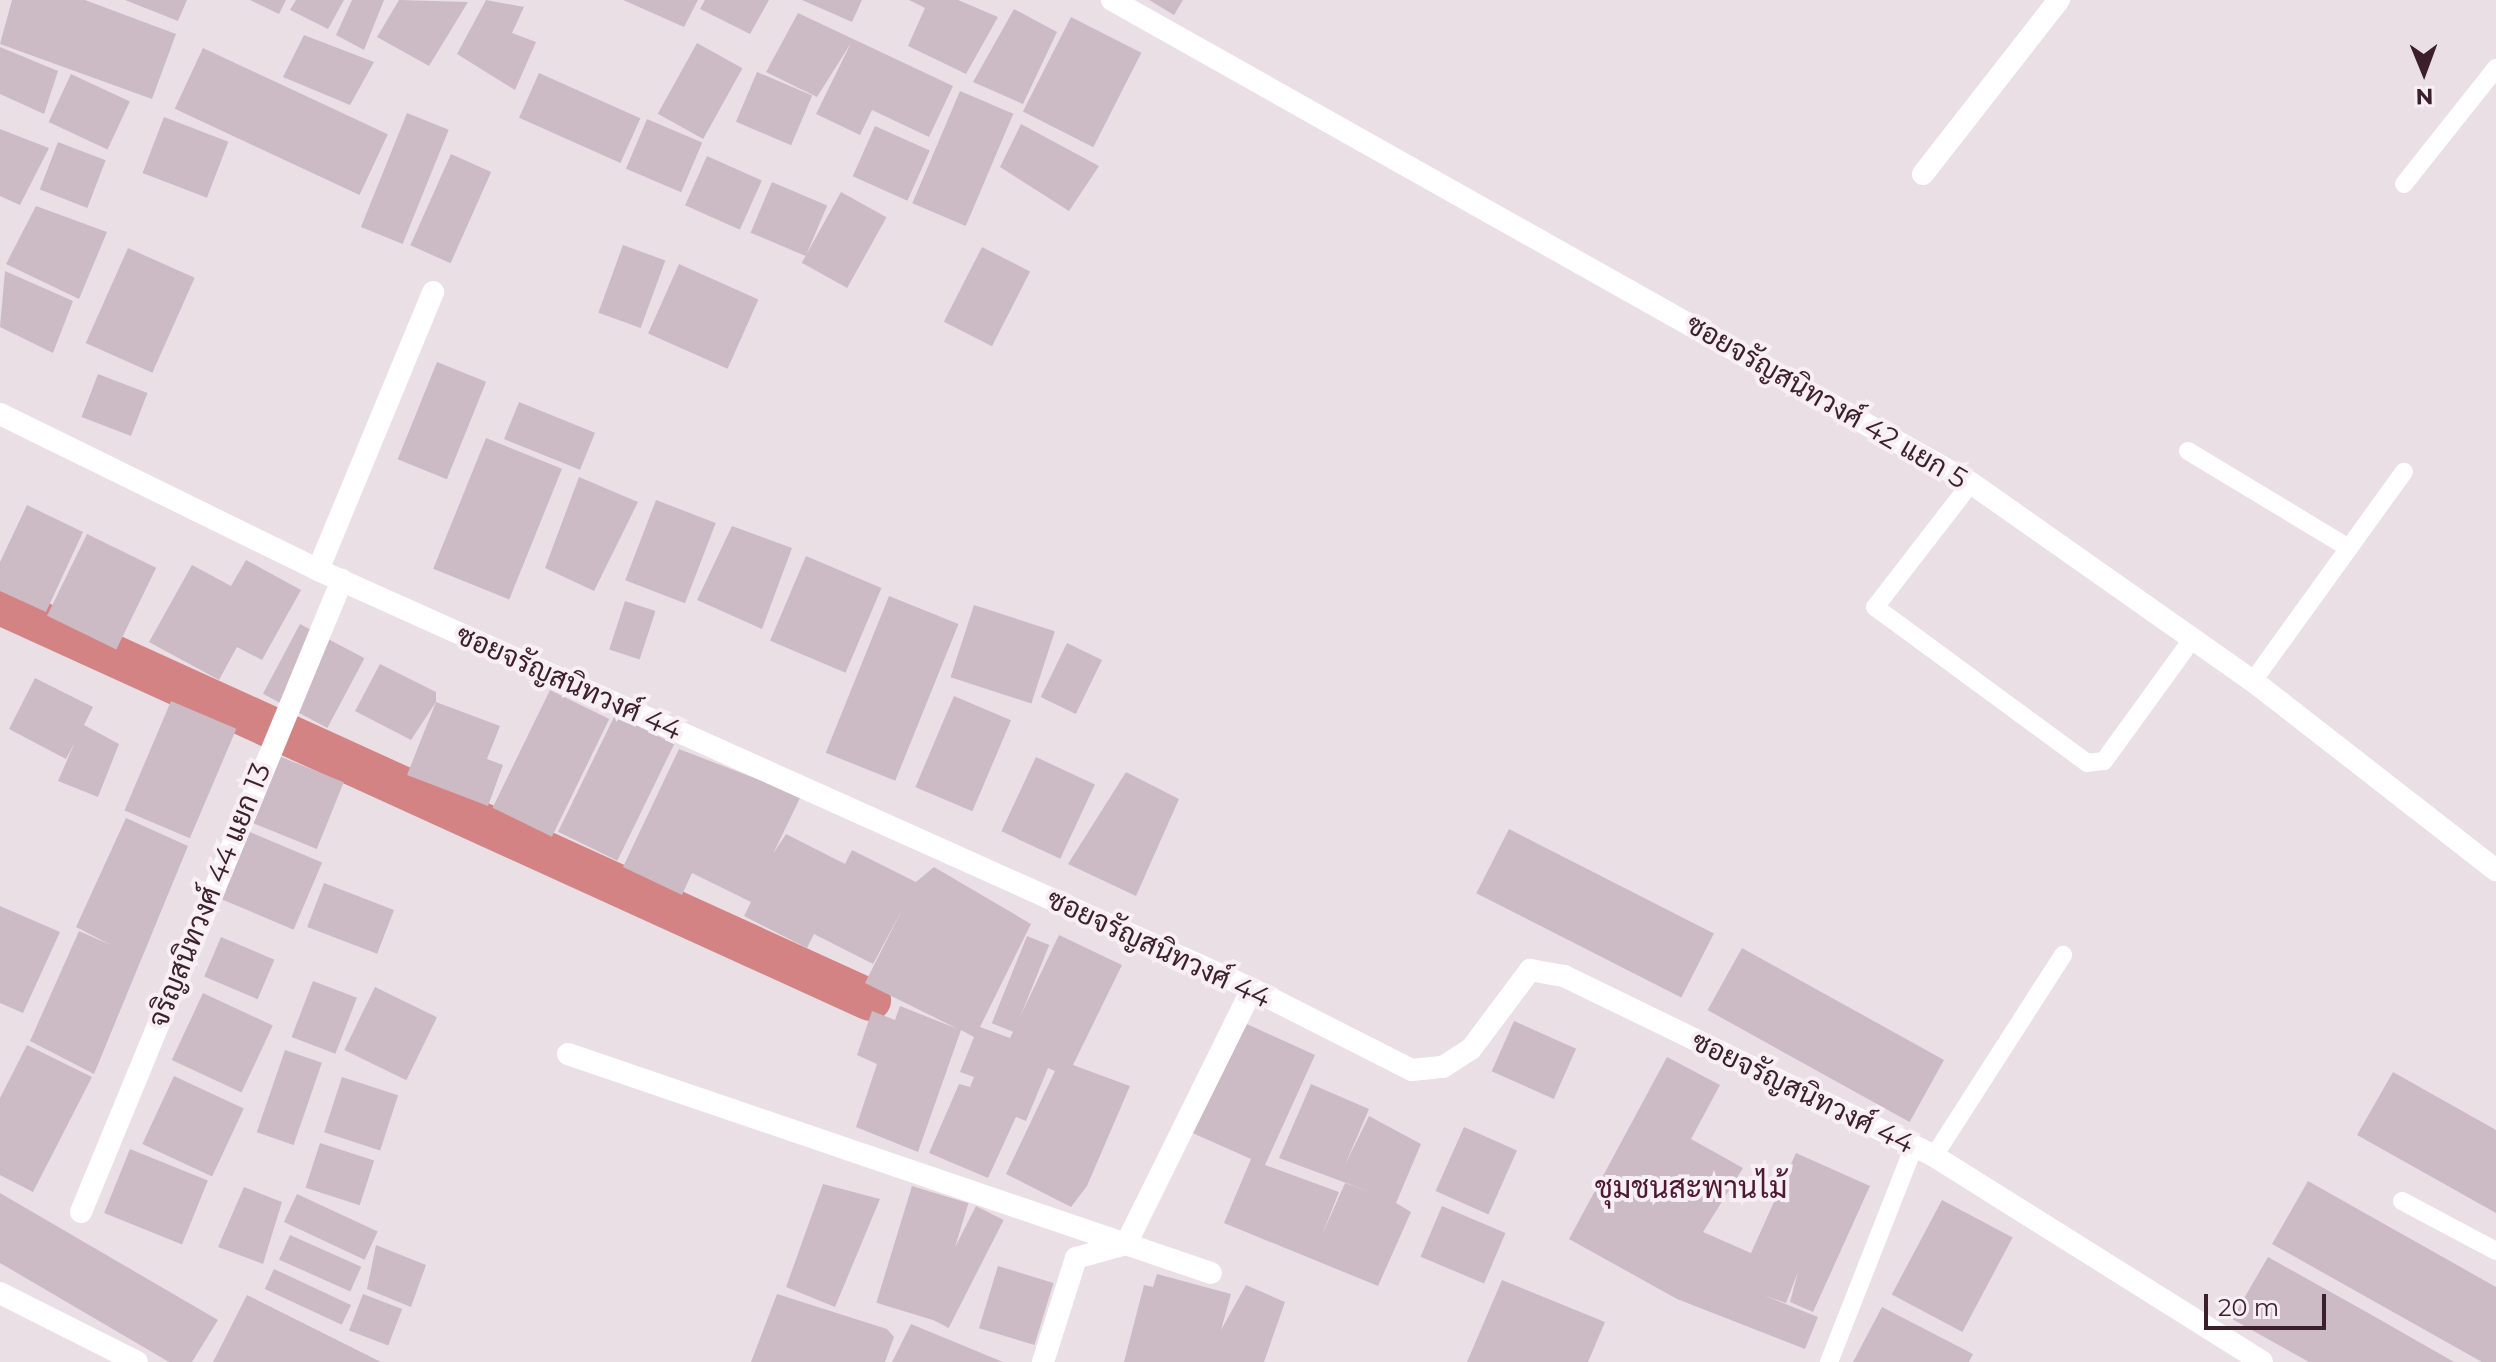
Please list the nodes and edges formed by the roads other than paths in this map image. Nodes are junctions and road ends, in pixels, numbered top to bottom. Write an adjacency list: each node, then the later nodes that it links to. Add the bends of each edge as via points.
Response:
1 (1112, 0): 10 (street, ซอยจรัญสนิทวงศ์ 42 แยก 5)
2 (2059, 0): 4 (street)
3 (2496, 68): 5 (lane)
4 (1923, 174)
5 (2404, 184)
6 (433, 292): 12 (street)
7 (0, 414): 12 (street, ซอยจรัญสนิทวงศ์ 44)
8 (2188, 451): 11 (lane)
9 (2404, 472): 11 (lane)
10 (1971, 483): 14 (street, ซอยจรัญสนิทวงศ์ 42 แยก 5); 14 (lane, via 1875,607 2087,763 2104,761)
11 (2349, 548): 15 (lane)
12 (318, 570): 13 (street, ซอยจรัญสนิทวงศ์ 44)
13 (342, 580): 18 (street, ซอยจรัญสนิทวงศ์ 44); 23 (street, จริญสนิทวงศ์ 44 แยก 13, via 284,709)
14 (2193, 638): 15 (street, ซอยจรัญสนิทวงศ์ 42 แยก 5)
15 (2253, 681): 16 (street, ซอยจรัญสนิทวงศ์ 42 แยก 5)
16 (2496, 870)
17 (2063, 955): 21 (lane)
18 (1252, 989): 20 (street, ซอยจรัญสนิทวงศ์ 44, via 1412,1070 1443,1067 1471,1049 1530,970 1564,976); 24 (street)
19 (568, 1054): 24 (street)
20 (1914, 1146): 21 (street, ซอยจรัญสนิทวงศ์ 44); 30 (lane)
21 (1934, 1156): 31 (street, ซอยจรัญสนิทวงศ์ 44)
22 (2402, 1201): 25 (lane)
23 (81, 1212)
24 (1126, 1244): 26 (street); 29 (street, via 1076,1258)
25 (2496, 1251)
26 (1211, 1273)
27 (0, 1293): 28 (street)
28 (137, 1362)
29 (1043, 1362)
30 (1829, 1362)
31 (2262, 1362)

